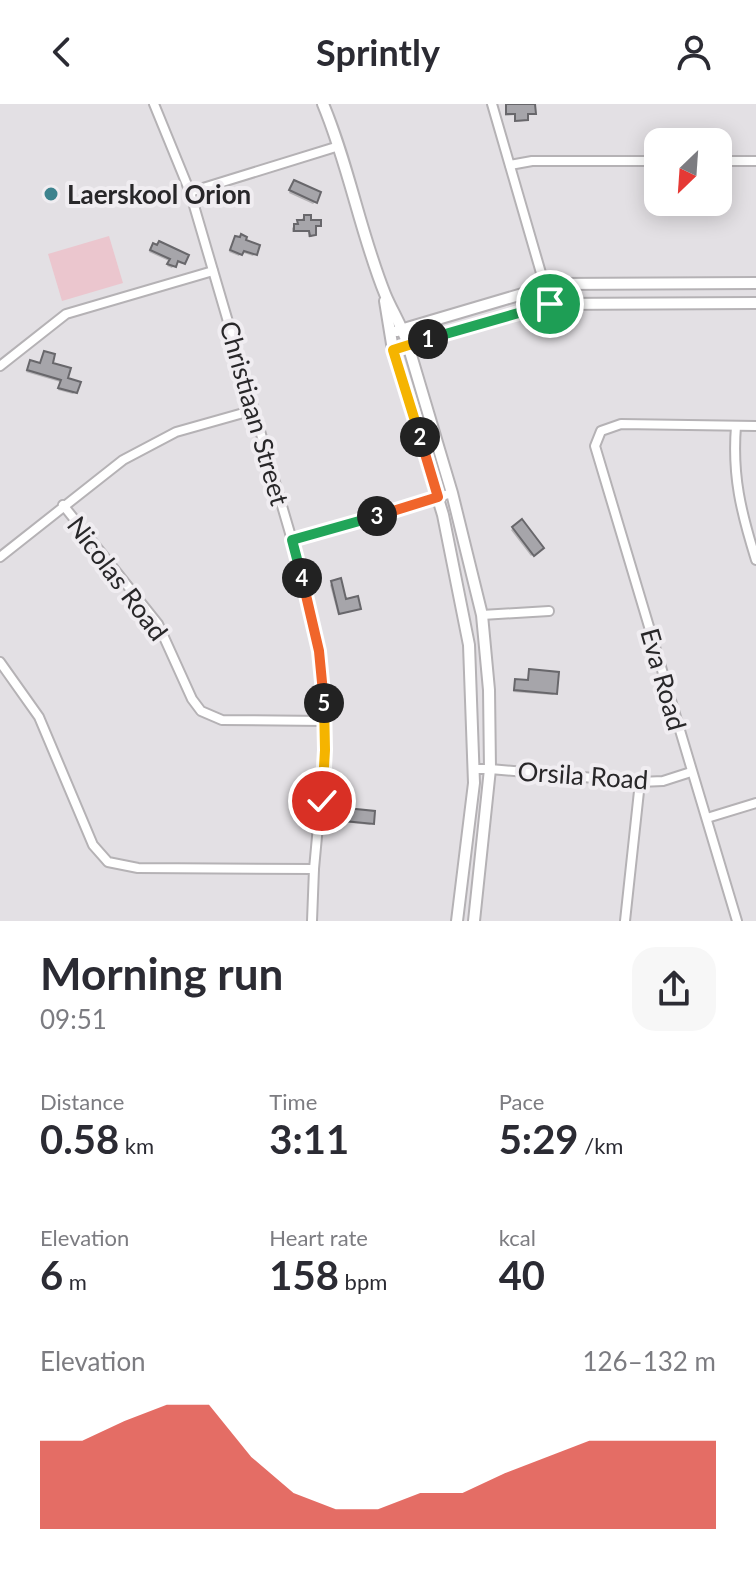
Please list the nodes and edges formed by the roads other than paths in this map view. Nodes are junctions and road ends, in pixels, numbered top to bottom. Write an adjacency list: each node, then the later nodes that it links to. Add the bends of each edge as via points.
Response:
1 (154, 104): 9 (street, Christiaan Street)
2 (323, 104): 4 (street)
3 (492, 104): 8 (street)
4 (339, 146): 9 (street); 13 (street)
5 (644, 161): 8 (street)
6 (732, 161): 7 (street)
7 (756, 161)
8 (510, 165): 12 (street)
9 (190, 192): 10 (street, Christiaan Street)
10 (213, 271): 20 (street, via 66,314); 21 (street, Christiaan Street)
11 (756, 283): 12 (street)
12 (546, 286): 15 (street); 16 (street)
13 (385, 295): 16 (street); 17 (street)
14 (756, 303): 15 (street)
15 (550, 304): 18 (street)
16 (403, 329): 17 (street); 18 (street)
17 (389, 334): 19 (street)
18 (408, 345): 19 (street); 24 (street)
19 (393, 350): 25 (street)
20 (0, 366)
21 (254, 410): 26 (street, via 155,441); 27 (street, Christiaan Street)
22 (736, 426): 23 (street); 29 (street, via 736,490); 36 (street, Eva Road, via 621,424 597,437 596,457)
23 (756, 426)
24 (452, 493): 25 (street); 31 (street)
25 (438, 497): 27 (street); 34 (street, via 467,630)
26 (63, 505): 28 (street); 33 (street, Nicolas Road, via 158,624 201,711 222,720)
27 (292, 540): 33 (street, Christiaan Street, via 317,640)
28 (0, 557)
29 (756, 560)
30 (549, 611): 31 (street)
31 (482, 615): 35 (street)
32 (0, 662): 40 (street, via 39,717 93,845 108,862 138,868)
33 (324, 721): 40 (street, Christiaan Street)
34 (473, 769): 35 (street, Orsila Road); 42 (street)
35 (490, 769): 37 (street, Orsila Road); 43 (street)
36 (691, 772): 37 (street, Orsila Road); 39 (street, Eva Road)
37 (640, 782): 44 (street)
38 (756, 803): 39 (street)
39 (707, 818): 45 (street, Eva Road)
40 (314, 869): 41 (street, Christiaan Street)
41 (312, 921)
42 (457, 921)
43 (474, 921)
44 (625, 921)
45 (737, 921)

